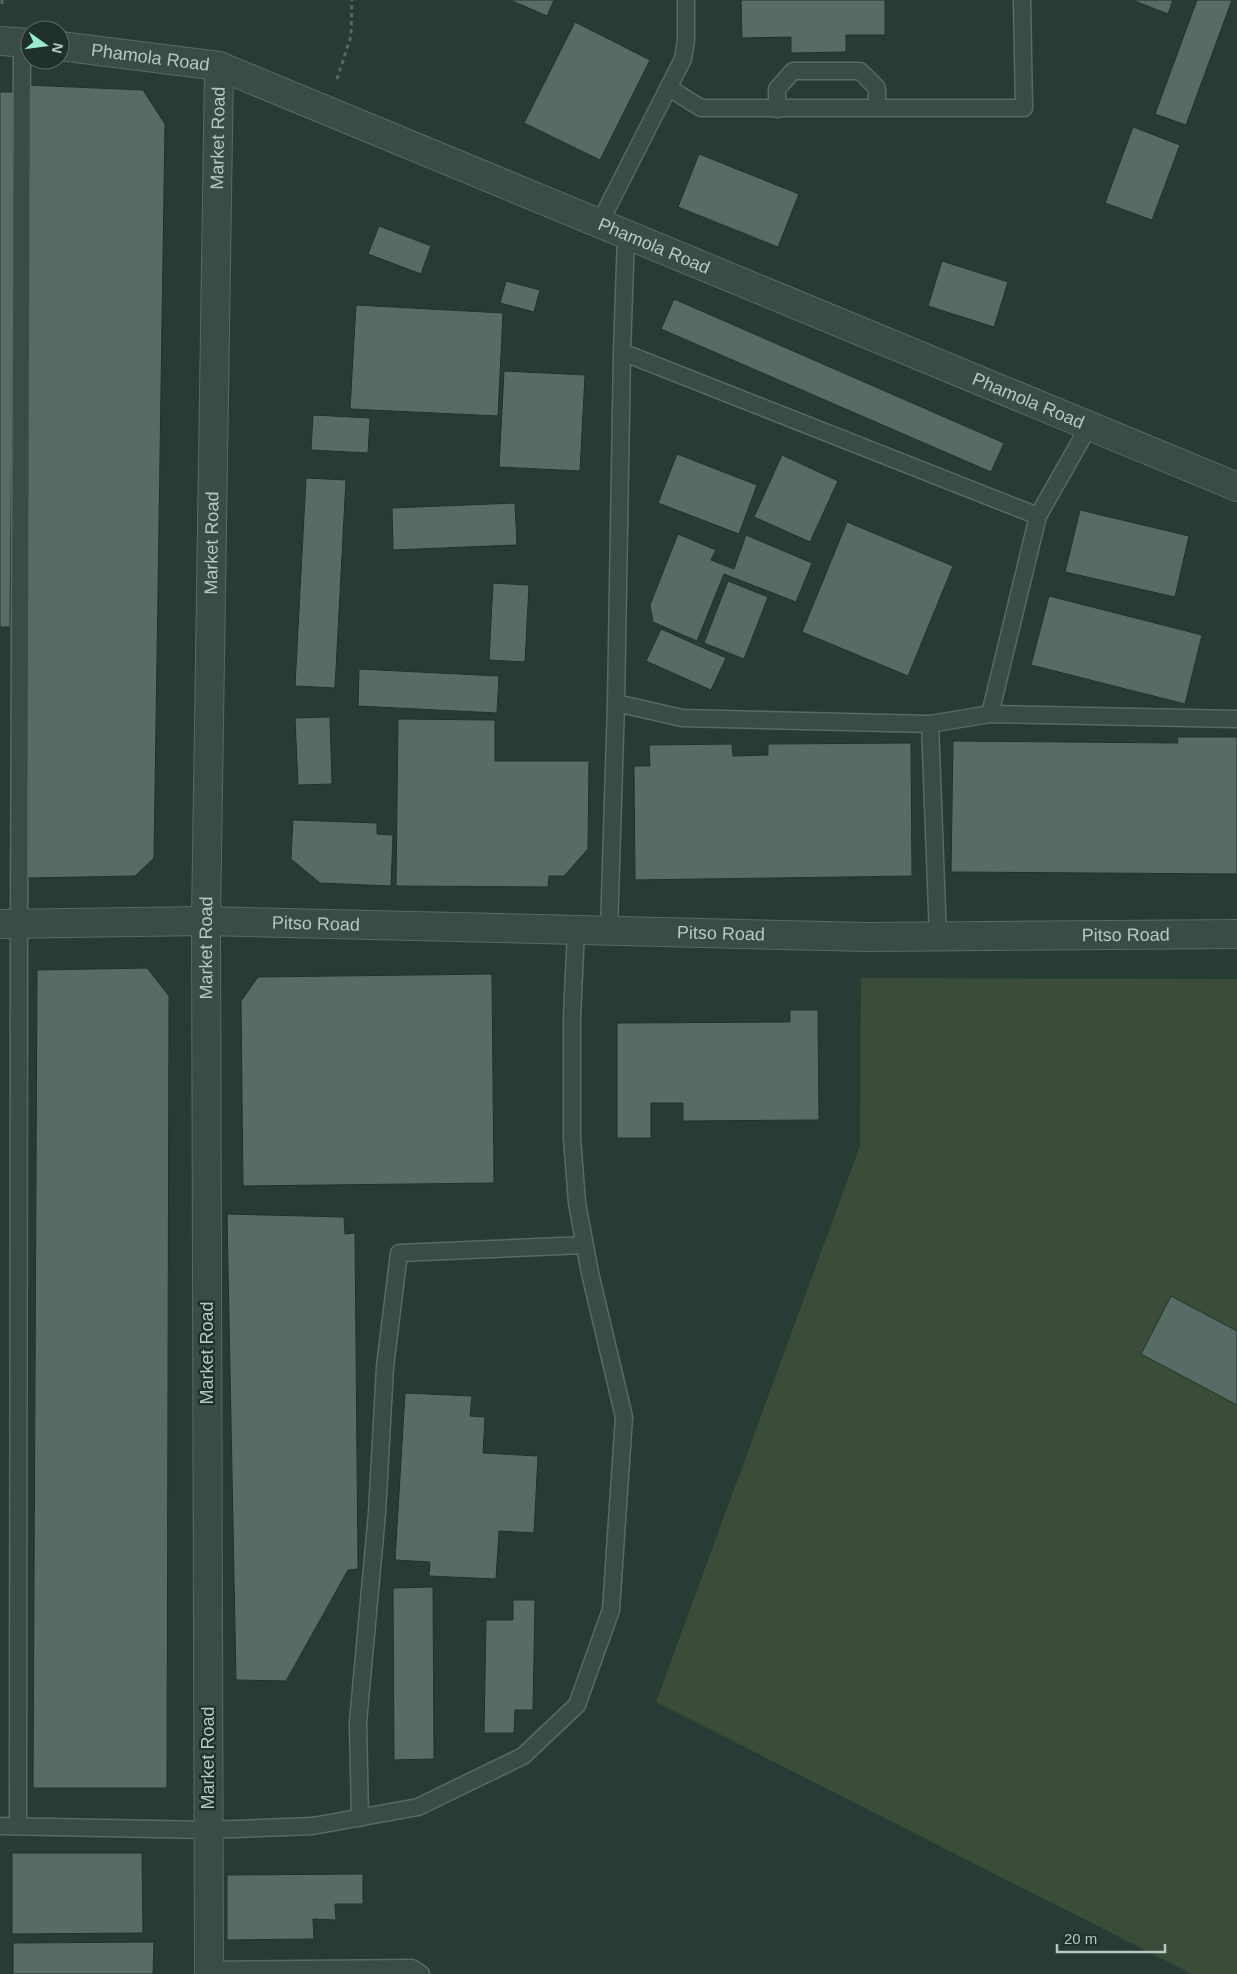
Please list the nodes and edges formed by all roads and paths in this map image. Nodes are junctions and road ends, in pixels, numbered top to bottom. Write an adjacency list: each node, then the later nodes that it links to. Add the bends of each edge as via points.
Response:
1 (352, 0): 10 (path, via 351,36)
2 (686, 0): 7 (lane, via 683,59)
3 (1022, 0): 8 (lane, via 1024,108)
4 (17, 42): 22 (lane)
5 (70, 47): 6 (street, Phamola Road)
6 (219, 66): 10 (street, Phamola Road); 21 (street, Market Road)
7 (668, 88): 9 (lane, via 701,108); 11 (lane)
8 (878, 107): 9 (lane); 9 (lane, via 877,88 860,71 793,71 777,89)
9 (777, 109)
10 (326, 110): 11 (street, Phamola Road)
11 (599, 224): 12 (street, Phamola Road)
12 (626, 235): 13 (lane); 14 (street, Phamola Road)
13 (622, 352): 16 (lane); 17 (lane)
14 (1089, 426): 15 (street, Phamola Road); 16 (lane)
15 (1237, 487)
16 (1038, 516): 18 (lane)
17 (616, 703): 20 (lane, via 682,718); 24 (lane)
18 (990, 714): 19 (lane); 20 (lane)
19 (1237, 720)
20 (930, 724): 26 (lane)
21 (206, 921): 22 (street, Pitso Road); 23 (street, Pitso Road); 31 (street, Market Road)
22 (9, 923): 30 (lane)
23 (576, 930): 24 (street, Pitso Road); 27 (lane, via 572,1138 577,1203)
24 (609, 930): 26 (street, Pitso Road)
25 (1237, 934): 26 (street, Pitso Road)
26 (938, 937)
27 (585, 1245): 28 (lane, via 624,1417 611,1610 577,1705 523,1756 418,1806); 28 (lane, via 399,1253 385,1367 377,1513 358,1722)
28 (360, 1818): 31 (lane, via 313,1826)
29 (0, 1826): 30 (lane, Market Road)
30 (18, 1826): 31 (lane, Market Road)
31 (208, 1830): 33 (street, Market Road)
32 (416, 1971): 33 (lane)
33 (209, 1972)

